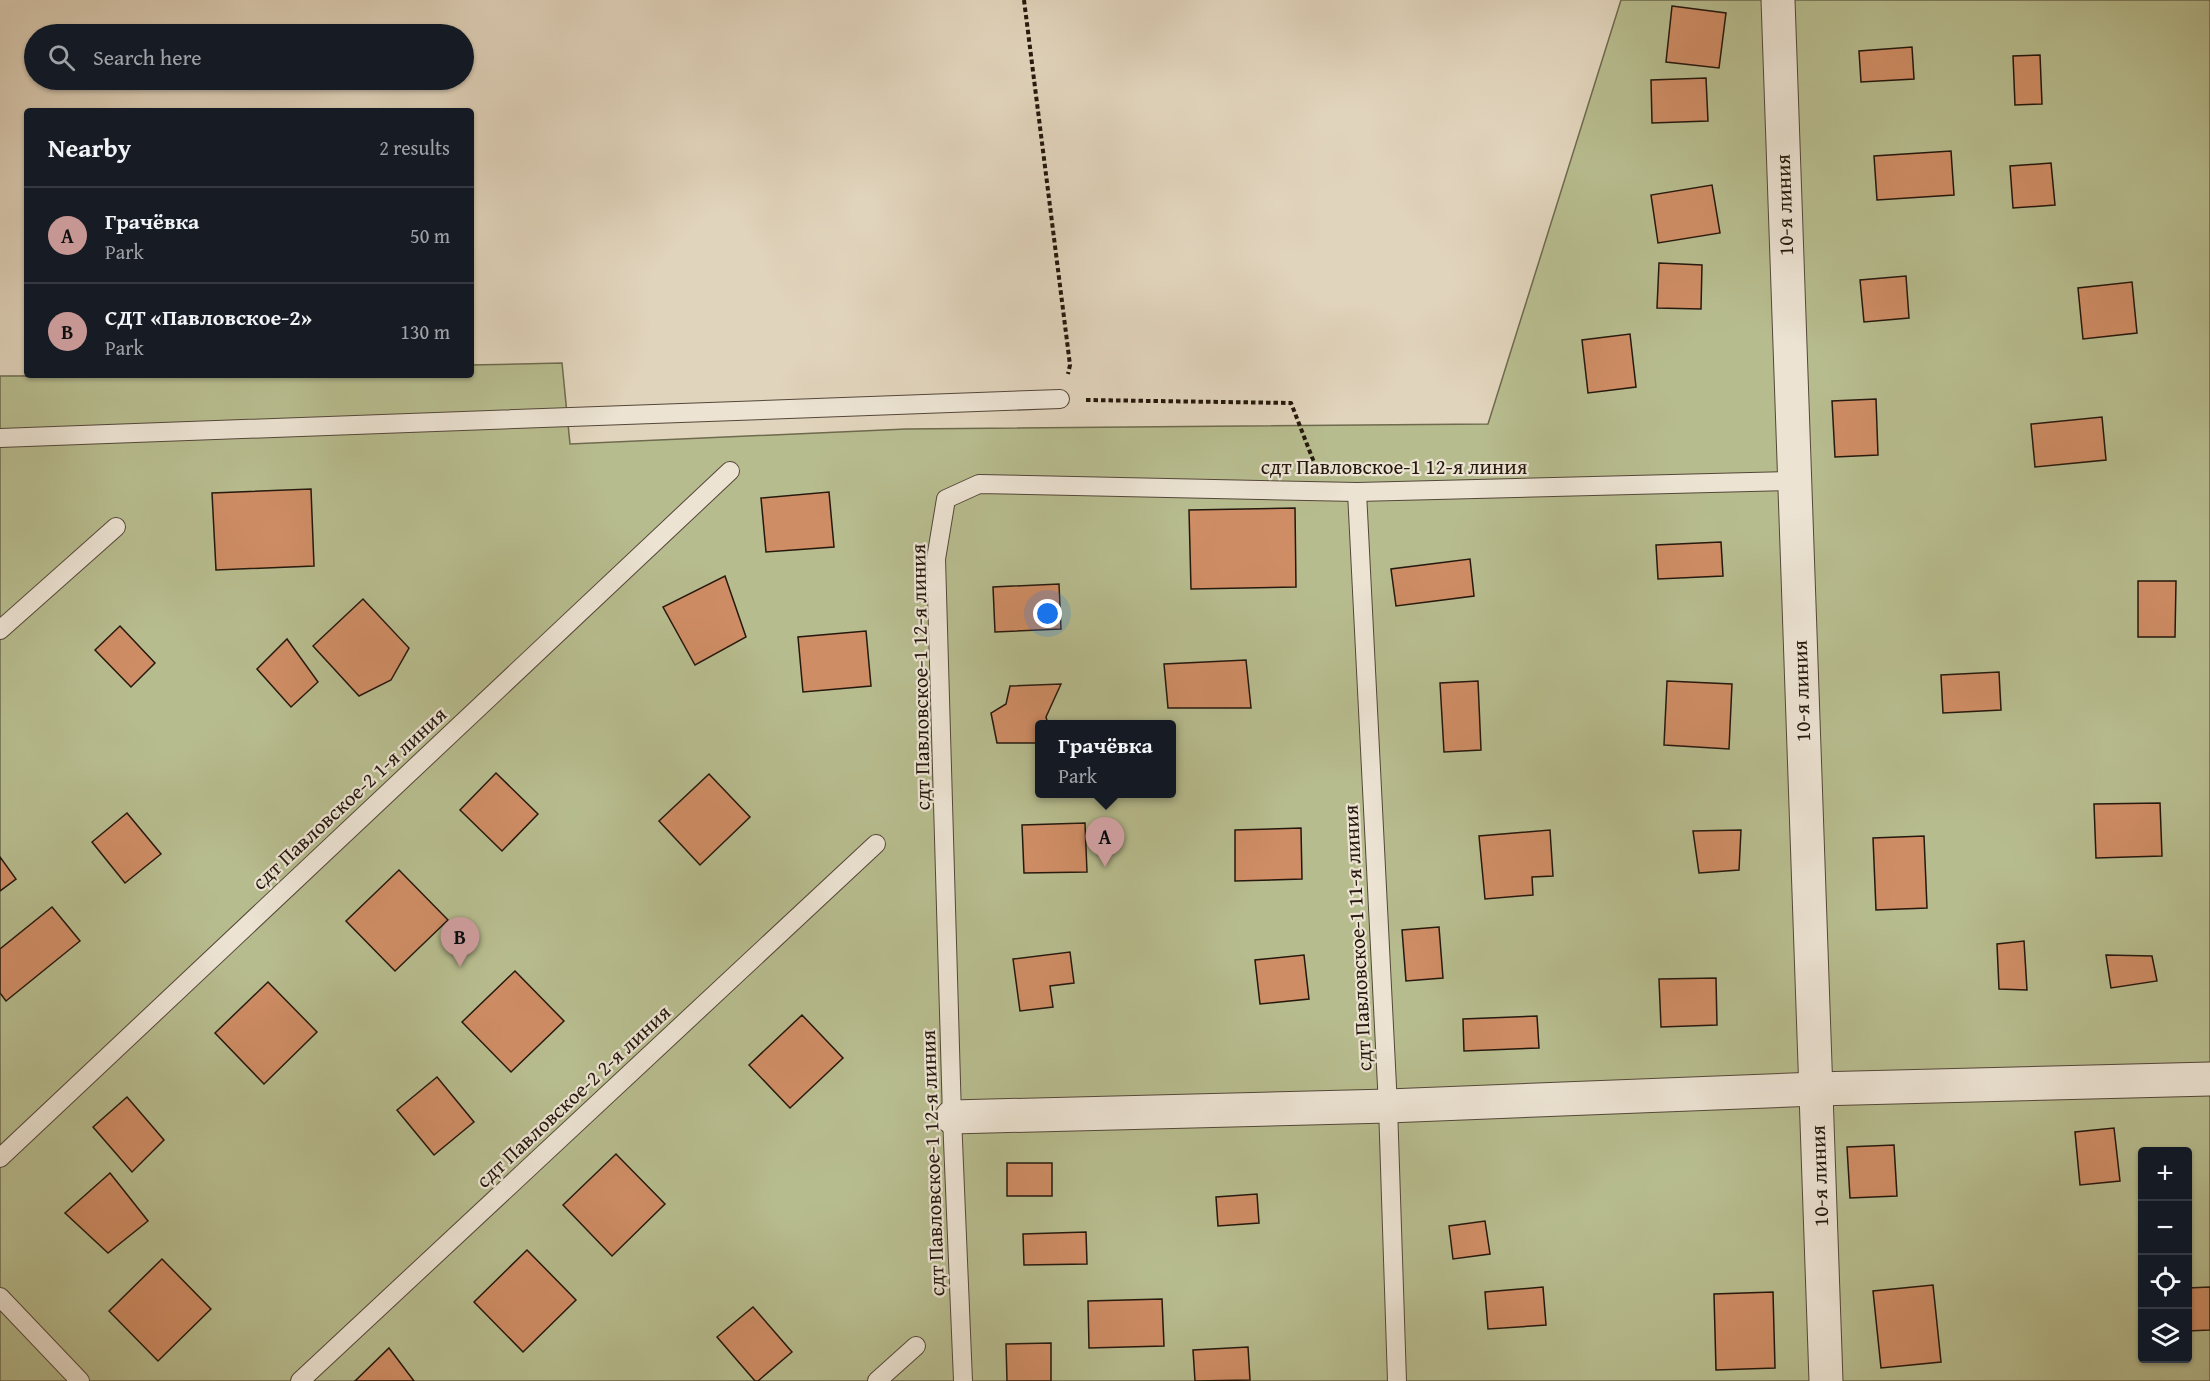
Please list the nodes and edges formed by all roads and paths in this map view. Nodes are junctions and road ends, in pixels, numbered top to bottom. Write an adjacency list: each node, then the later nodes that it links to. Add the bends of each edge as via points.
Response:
1 (1024, 0): 3 (path, via 1070,365)
2 (1778, 0): 6 (street, 10-я линия)
3 (1060, 399): 4 (lane); 7 (path, via 1292,403)
4 (0, 438)
5 (730, 471): 16 (lane, сдт Павловское-2 1-я линия)
6 (1793, 481): 8 (lane, сдт Павловское-1 12-я линия); 13 (street, 10-я линия)
7 (1325, 492): 8 (lane, сдт Павловское-1 12-я линия); 15 (lane, сдт Павловское-1 12-я линия, via 979,484 946,499 936,559)
8 (1357, 492): 14 (lane, сдт Павловское-1 11-я линия)
9 (116, 527): 10 (lane)
10 (0, 630)
11 (876, 844): 20 (lane, сдт Павловское-2 2-я линия)
12 (2210, 1079): 13 (street)
13 (1816, 1089): 14 (street); 24 (street, 10-я линия)
14 (1388, 1106): 15 (street); 23 (lane, сдт Павловское-1 11-я линия)
15 (952, 1117): 22 (lane, сдт Павловское-1 12-я линия)
16 (0, 1158)
17 (0, 1297): 19 (lane)
18 (916, 1346): 21 (lane)
19 (80, 1381)
20 (300, 1381)
21 (877, 1381)
22 (963, 1381)
23 (1397, 1381)
24 (1826, 1381)

